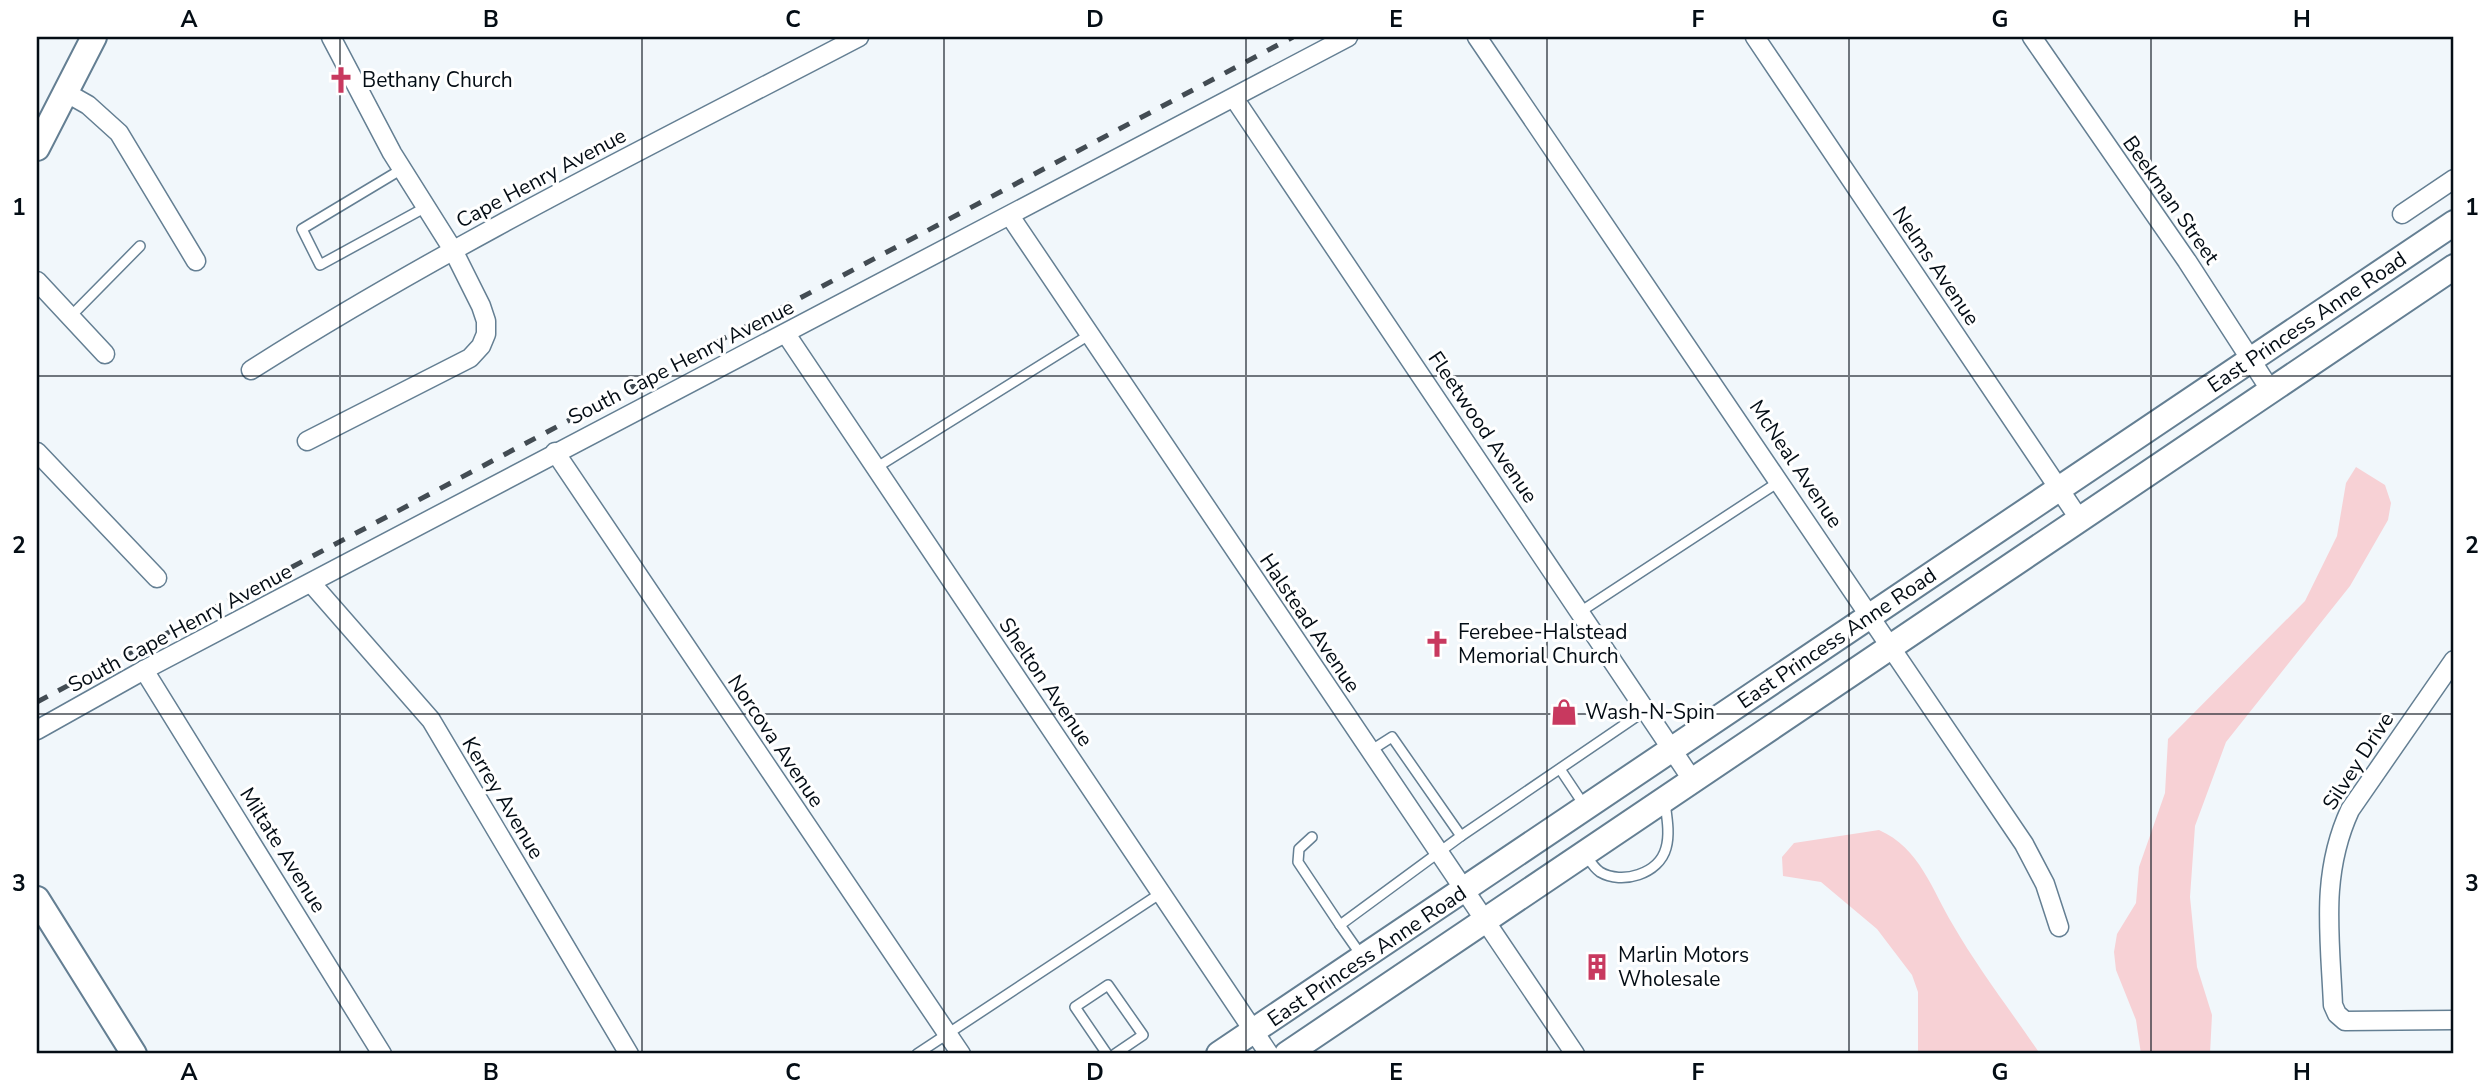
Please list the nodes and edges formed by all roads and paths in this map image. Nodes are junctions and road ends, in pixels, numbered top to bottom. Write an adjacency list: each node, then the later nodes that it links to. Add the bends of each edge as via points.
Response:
1 (94, 37): 8 (main road)
2 (331, 37): 11 (street)
3 (859, 37): 18 (street, Cape Henry Avenue)
4 (1348, 37): 9 (street, South Cape Henry Avenue)
5 (1477, 37): 33 (street, McNeal Avenue)
6 (1755, 37): 34 (street, Nelms Avenue)
7 (2032, 37): 26 (street, Beekman Street)
8 (65, 92): 10 (main road); 19 (street, via 88,105 119,133)
9 (1234, 98): 15 (street, South Cape Henry Avenue); 38 (street, Fleetwood Avenue)
10 (37, 148)
11 (402, 169): 13 (street); 13 (lane, via 302,229 320,265)
12 (2454, 179): 14 (street)
13 (426, 207): 18 (street)
14 (2402, 214)
15 (1010, 216): 23 (street, South Cape Henry Avenue); 24 (street, Halstead Avenue)
16 (2454, 223): 26 (main road, East Princess Anne Road)
17 (140, 246): 22 (lane)
18 (453, 250): 27 (street, Cape Henry Avenue, via 359,301); 29 (street, via 486,321 481,346 470,358)
19 (196, 261)
20 (2454, 267): 28 (main road, East Princess Anne Road)
21 (37, 281): 22 (street)
22 (70, 317): 25 (street)
23 (786, 334): 31 (street, South Cape Henry Avenue); 32 (street, Shelton Avenue)
24 (1089, 335): 32 (lane); 46 (street, Halstead Avenue)
25 (105, 355)
26 (2251, 360): 28 (street, Beekman Street); 34 (main road, East Princess Anne Road)
27 (251, 370)
28 (2271, 391): 35 (main road, East Princess Anne Road)
29 (307, 441)
30 (37, 452): 36 (street)
31 (555, 452): 37 (street, South Cape Henry Avenue); 64 (street, Norcova Avenue)
32 (874, 469): 56 (street, Shelton Avenue)
33 (1780, 481): 38 (lane); 39 (street, McNeal Avenue)
34 (2059, 489): 35 (street, Nelms Avenue); 39 (main road, East Princess Anne Road)
35 (2080, 520): 40 (main road, East Princess Anne Road)
36 (157, 578)
37 (312, 584): 42 (street, South Cape Henry Avenue); 68 (street, Kerrey Avenue, via 430,720)
38 (1580, 612): 43 (street, Fleetwood Avenue)
39 (1870, 615): 40 (street, McNeal Avenue); 45 (main road, East Princess Anne Road)
40 (1892, 647): 48 (main road, East Princess Anne Road); 60 (street, McNeal Avenue, via 2024,844 2045,884)
41 (2454, 660): 62 (street, Silvey Drive, via 2362,791 2340,831 2328,887 2337,1014 2345,1021)
42 (144, 670): 44 (street, South Cape Henry Avenue); 67 (street, Miltate Avenue)
43 (1646, 710): 45 (street, Fleetwood Avenue); 47 (lane)
44 (37, 730)
45 (1672, 749): 48 (street, Fleetwood Avenue); 50 (main road, East Princess Anne Road)
46 (1370, 751): 51 (lane, via 1392,737); 53 (street, Halstead Avenue)
47 (1560, 769): 50 (lane); 51 (lane)
48 (1693, 781): 49 (main road, East Princess Anne Road)
49 (1664, 800): 54 (main road, East Princess Anne Road); 54 (lane, via 1666,848 1643,874 1607,875 1597,871)
50 (1586, 808): 55 (main road, East Princess Anne Road)
51 (1461, 836): 53 (lane)
52 (1312, 837): 59 (lane, via 1299,849 1298,862)
53 (1439, 854): 55 (street, Halstead Avenue); 59 (lane)
54 (1585, 854): 58 (main road, East Princess Anne Road)
55 (1465, 890): 58 (street, Halstead Avenue); 61 (main road, East Princess Anne Road)
56 (1162, 893): 63 (street, Shelton Avenue); 64 (lane)
57 (37, 899): 66 (main road)
58 (1486, 921): 75 (main road, East Princess Anne Road); 76 (street, Halstead Avenue)
59 (1340, 925): 61 (lane)
60 (2059, 928)
61 (1364, 959): 63 (main road, East Princess Anne Road)
62 (2454, 1020)
63 (1254, 1031): 73 (main road, East Princess Anne Road); 74 (street, Shelton Avenue)
64 (948, 1034): 69 (lane); 70 (street, Norcova Avenue)
65 (1130, 1050): 71 (lane, via 1143,1034 1108,985 1075,1007); 72 (lane)
66 (134, 1054)
67 (382, 1054)
68 (629, 1054)
69 (917, 1054)
70 (961, 1054)
71 (1107, 1054)
72 (1115, 1054)
73 (1219, 1054)
74 (1269, 1054)
75 (1287, 1054)
76 (1575, 1054)

